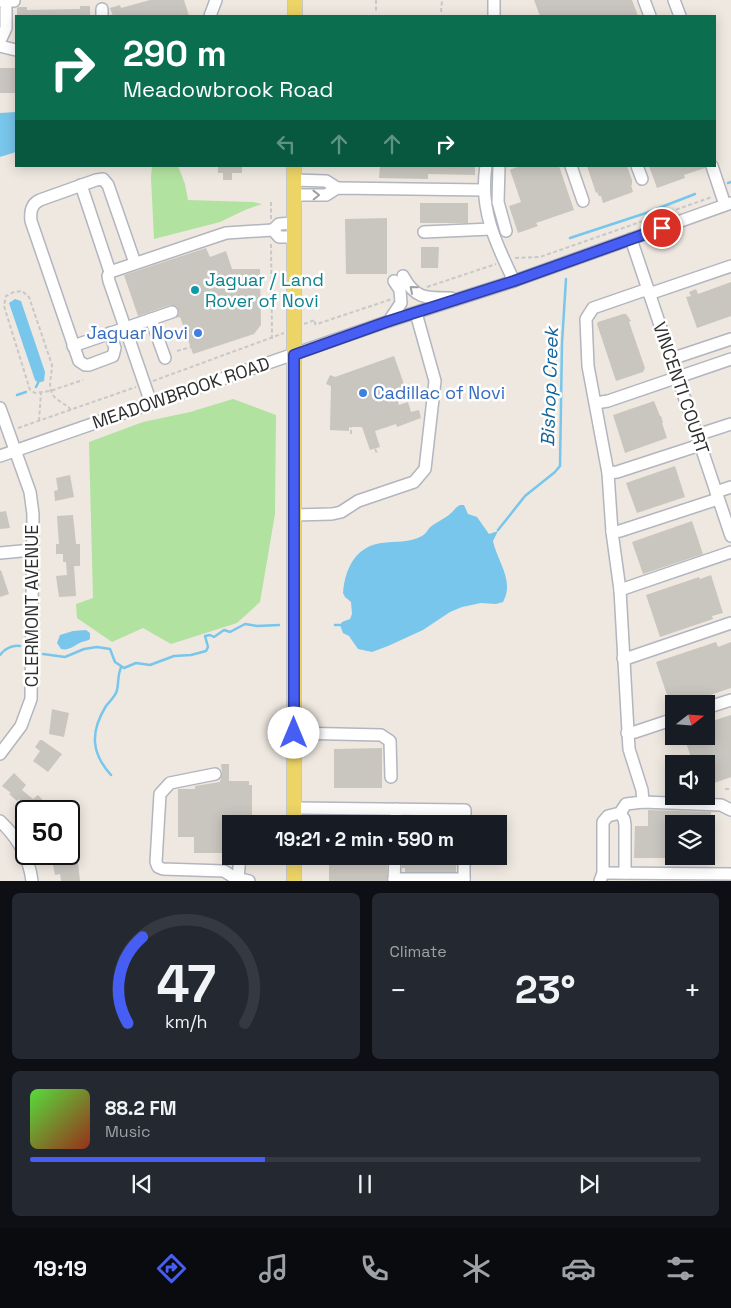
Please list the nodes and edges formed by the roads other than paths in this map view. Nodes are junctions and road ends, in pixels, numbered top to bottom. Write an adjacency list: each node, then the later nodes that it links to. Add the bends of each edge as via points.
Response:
1 (216, 0): 7 (street)
2 (295, 0): 8 (main road)
3 (494, 0): 9 (street)
4 (644, 0): 10 (street)
5 (674, 0): 11 (street)
6 (7, 3): 12 (street, via 6,28)
7 (210, 15)
8 (295, 15)
9 (494, 15)
10 (650, 15)
11 (680, 15)
12 (0, 41)
13 (0, 46): 14 (street)
14 (15, 50)
15 (294, 167): 22 (main road)
16 (486, 167): 25 (street)
17 (499, 167): 31 (street, via 498,202)
18 (571, 167): 28 (street)
19 (637, 167): 21 (street)
20 (712, 167): 27 (street)
21 (642, 179)
22 (294, 180): 24 (street, via 326,181); 26 (main road)
23 (81, 185): 34 (street, via 99,179 108,185); 36 (street); 47 (street, via 37,201 30,215)
24 (337, 188): 25 (street); 26 (street, one-way to 24, via 326,195)
25 (484, 190): 29 (street)
26 (294, 196): 30 (main road)
27 (726, 200): 33 (street, MEADOWBROOK ROAD)
28 (582, 201)
29 (491, 229): 32 (street); 37 (street)
30 (294, 230): 34 (street, via 279,236 272,226 226,233); 48 (main road)
31 (506, 231)
32 (424, 232)
33 (630, 239): 37 (street, MEADOWBROOK ROAD); 38 (street, VINCENTI COURT)
34 (135, 263): 36 (street)
35 (731, 266): 38 (street)
36 (110, 272): 44 (street, via 109,281)
37 (514, 281): 39 (street, MEADOWBROOK ROAD)
38 (648, 291): 50 (street, VINCENTI COURT); 54 (street, via 593,308 588,314 588,366)
39 (462, 298): 41 (street, MEADOWBROOK ROAD); 43 (street, one-way to 43, via 422,296 398,278 402,303)
40 (172, 312): 42 (street)
41 (416, 313): 43 (street, MEADOWBROOK ROAD); 63 (street, via 435,381 426,470 414,482 358,501 341,512)
42 (151, 319): 44 (street); 49 (street)
43 (389, 321): 48 (street, MEADOWBROOK ROAD)
44 (125, 328): 45 (street); 53 (street)
45 (110, 333): 47 (street); 47 (street, via 115,352 110,358 96,363 82,364)
46 (731, 339): 50 (street)
47 (73, 346)
48 (294, 355): 53 (street, MEADOWBROOK ROAD); 63 (main road)
49 (165, 358)
50 (671, 359): 52 (street, VINCENTI COURT)
51 (731, 359): 52 (street)
52 (677, 377): 54 (street); 57 (street, VINCENTI COURT)
53 (151, 403): 58 (street, MEADOWBROOK ROAD)
54 (596, 404): 60 (street)
55 (0, 408): 58 (street, CLERMONT AVENUE)
56 (731, 424): 57 (street)
57 (699, 440): 60 (street); 62 (street, VINCENTI COURT)
58 (16, 451): 59 (street, MEADOWBROOK ROAD); 66 (street, CLERMONT AVENUE, via 32,503)
59 (0, 456)
60 (608, 473): 64 (street)
61 (731, 487): 62 (street)
62 (717, 496): 64 (street); 65 (street, VINCENTI COURT)
63 (294, 515): 75 (main road)
64 (612, 532): 69 (street)
65 (731, 536)
66 (32, 550): 68 (street); 77 (street, CLERMONT AVENUE, via 31,699 21,726)
67 (731, 552): 69 (street)
68 (0, 554)
69 (620, 590): 71 (street)
70 (731, 623): 71 (street)
71 (623, 658): 76 (street)
72 (731, 700): 73 (street)
73 (715, 705)
74 (665, 722): 76 (street)
75 (294, 733): 79 (street, via 381,735 390,741); 81 (main road)
76 (627, 733): 80 (street)
77 (0, 754)
78 (215, 774): 98 (street, via 170,783 160,794 156,862 163,869 224,871)
79 (391, 777)
80 (643, 802): 83 (street, via 721,805); 84 (street, via 626,804)
81 (294, 808): 82 (street); 85 (main road)
82 (396, 809): 86 (street); 87 (street, via 465,810)
83 (731, 810)
84 (620, 813): 93 (street, via 625,825); 95 (street, via 608,816 602,826)
85 (294, 815)
86 (396, 815)
87 (465, 815)
88 (0, 821): 97 (street, via 24,853)
89 (241, 865): 98 (street)
90 (294, 865): 99 (main road)
91 (395, 865): 100 (street)
92 (464, 865): 101 (street)
93 (625, 873): 95 (street); 96 (street)
94 (731, 874): 96 (street)
95 (601, 877)
96 (703, 877)
97 (32, 880)
98 (243, 880)
99 (294, 880)
100 (394, 880): 101 (street)
101 (464, 880)

